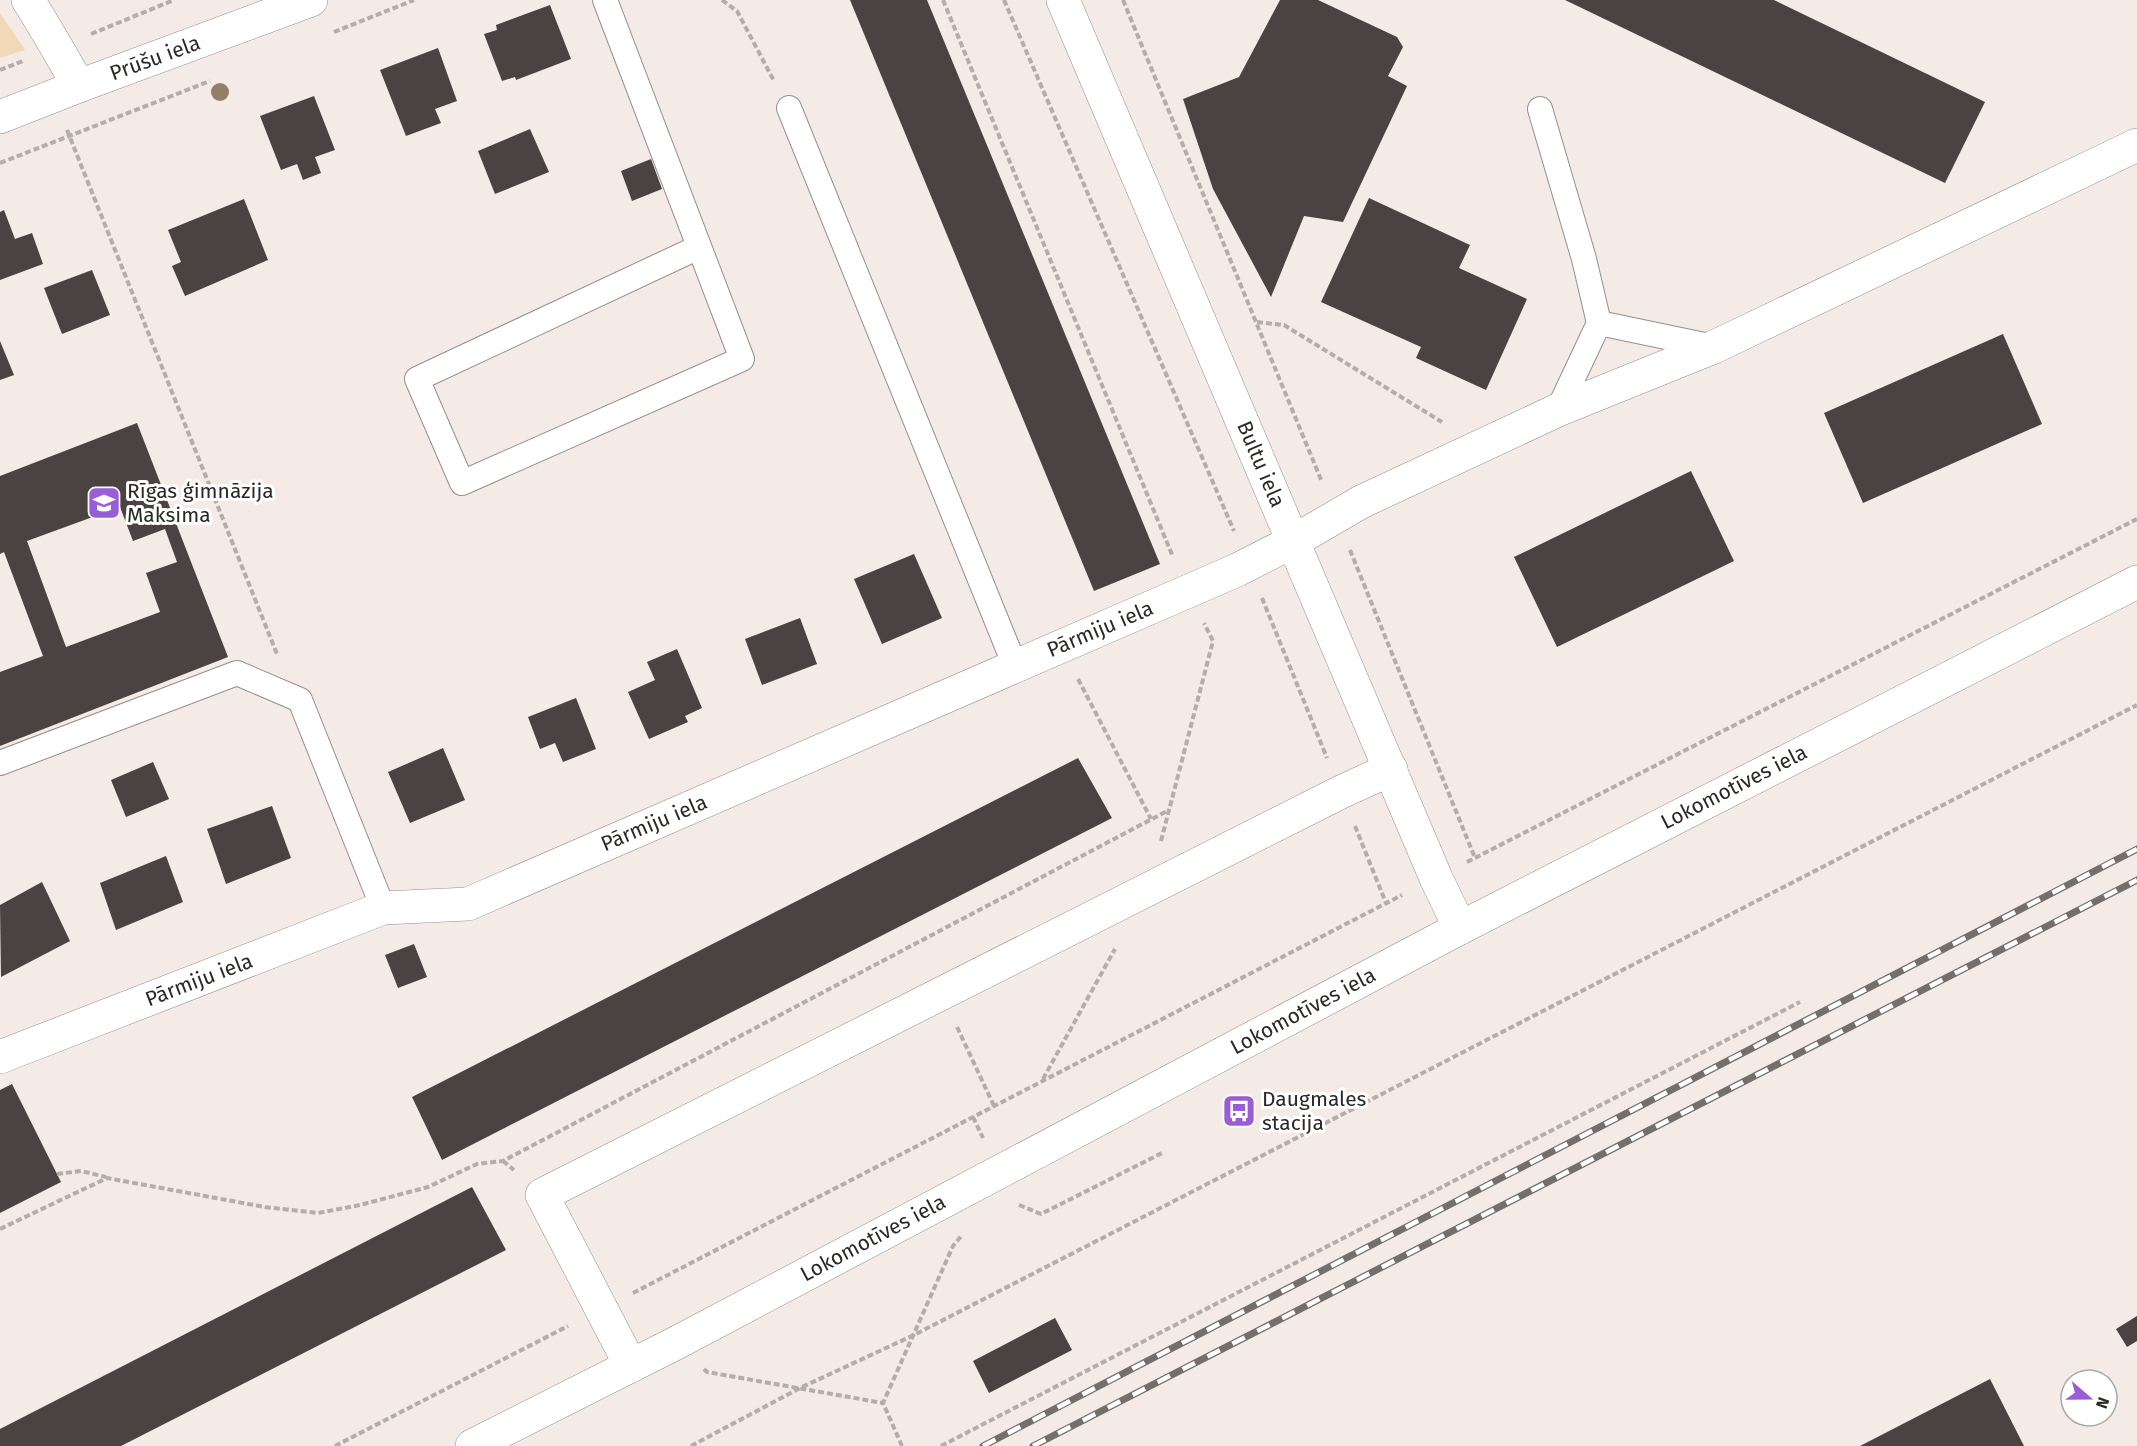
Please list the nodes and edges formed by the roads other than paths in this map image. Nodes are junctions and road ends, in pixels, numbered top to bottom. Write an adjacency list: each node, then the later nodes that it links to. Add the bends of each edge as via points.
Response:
1 (28, 0): 5 (street, via 51,35)
2 (311, 0): 5 (street, Prūšu iela)
3 (605, 0): 10 (lane)
4 (1063, 0): 14 (street, Bultu iela)
5 (66, 91): 8 (street, Prūšu iela)
6 (789, 108): 16 (lane)
7 (1540, 109): 11 (lane)
8 (0, 117)
9 (2137, 145): 12 (street, Pārmiju iela)
10 (699, 247): 10 (lane, via 417,379 462,483 742,359)
11 (1599, 323): 12 (lane); 13 (lane)
12 (1714, 347): 13 (street, Pārmiju iela)
13 (1558, 410): 14 (street, Pārmiju iela, via 1361,502)
14 (1294, 541): 16 (street, Pārmiju iela); 18 (street, Bultu iela)
15 (2137, 582): 20 (street, Lokomotīves iela)
16 (1015, 666): 19 (street, Pārmiju iela, via 468,904)
17 (0, 763): 19 (lane, via 237,673 300,700)
18 (1391, 769): 20 (street, Bultu iela); 22 (street, via 542,1195)
19 (383, 908): 21 (street, Pārmiju iela)
20 (1460, 928): 22 (street, Lokomotīves iela)
21 (0, 1057)
22 (631, 1366): 23 (street, Lokomotīves iela)
23 (472, 1446)

